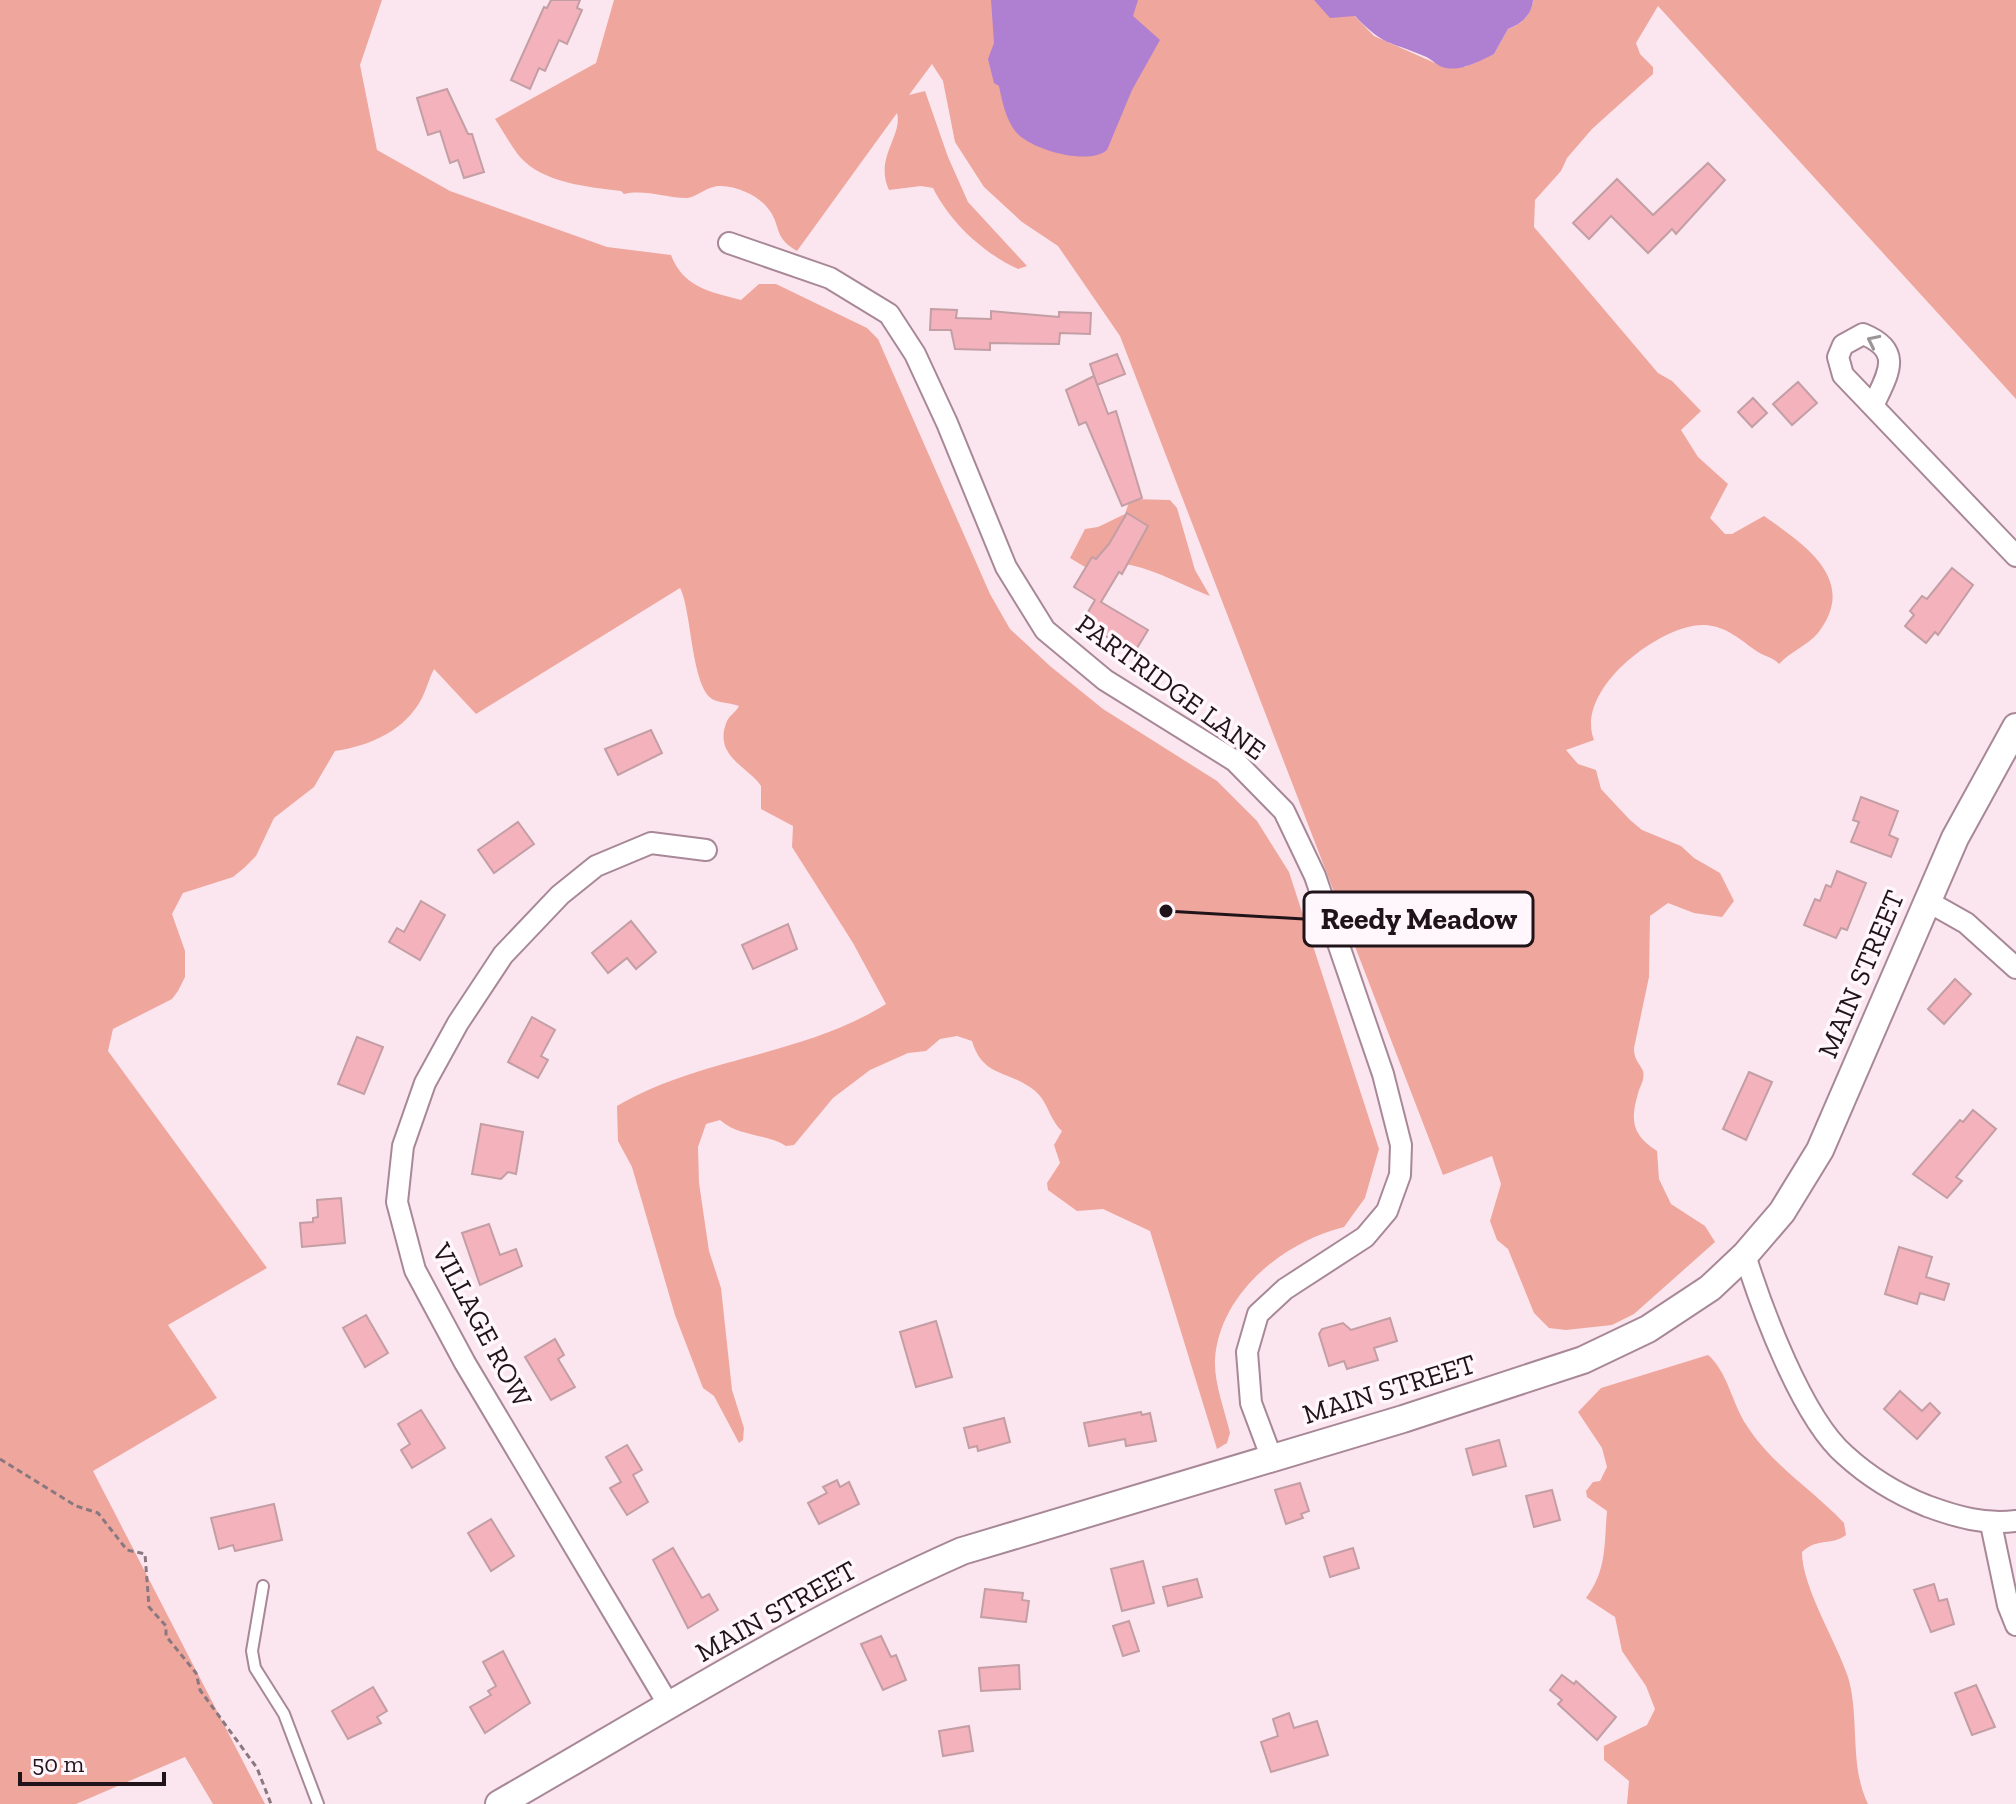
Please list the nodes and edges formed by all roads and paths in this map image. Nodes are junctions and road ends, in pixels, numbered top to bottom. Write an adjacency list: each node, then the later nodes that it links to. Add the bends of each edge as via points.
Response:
1 (729, 243): 10 (street, PARTRIDGE LANE, via 830,278 889,314 915,354 947,423 1006,567 1045,630 1105,680 1235,761 1284,811 1315,876 1383,1074 1401,1145 1400,1175 1387,1211 1365,1237 1285,1289 1258,1314 1247,1352 1251,1403)
2 (1873, 406): 3 (street)
3 (2016, 556)
4 (2016, 727): 6 (street, MAIN STREET)
5 (706, 850): 15 (street, VILLAGE ROW, via 651,843 596,866 503,955 425,1083 403,1146 397,1202 415,1270 465,1363)
6 (1927, 901): 7 (street, via 1966,923); 8 (street, MAIN STREET, via 1820,1150 1782,1212)
7 (2016, 968)
8 (1745, 1255): 10 (street, MAIN STREET, via 1710,1288 1648,1329 1583,1360); 12 (street, via 1770,1328 1808,1404 1843,1454 1900,1495)
9 (0, 1459): 16 (path, via 76,1506 98,1513 127,1550 145,1554 149,1607 257,1768)
10 (1272, 1459): 15 (street, MAIN STREET, via 962,1551 771,1646)
11 (2016, 1521): 12 (street)
12 (1991, 1524): 14 (street)
13 (263, 1586): 17 (lane, via 252,1651 255,1668 284,1714)
14 (2016, 1625)
15 (670, 1707): 18 (street, MAIN STREET)
16 (271, 1804)
17 (318, 1804)
18 (499, 1804)

